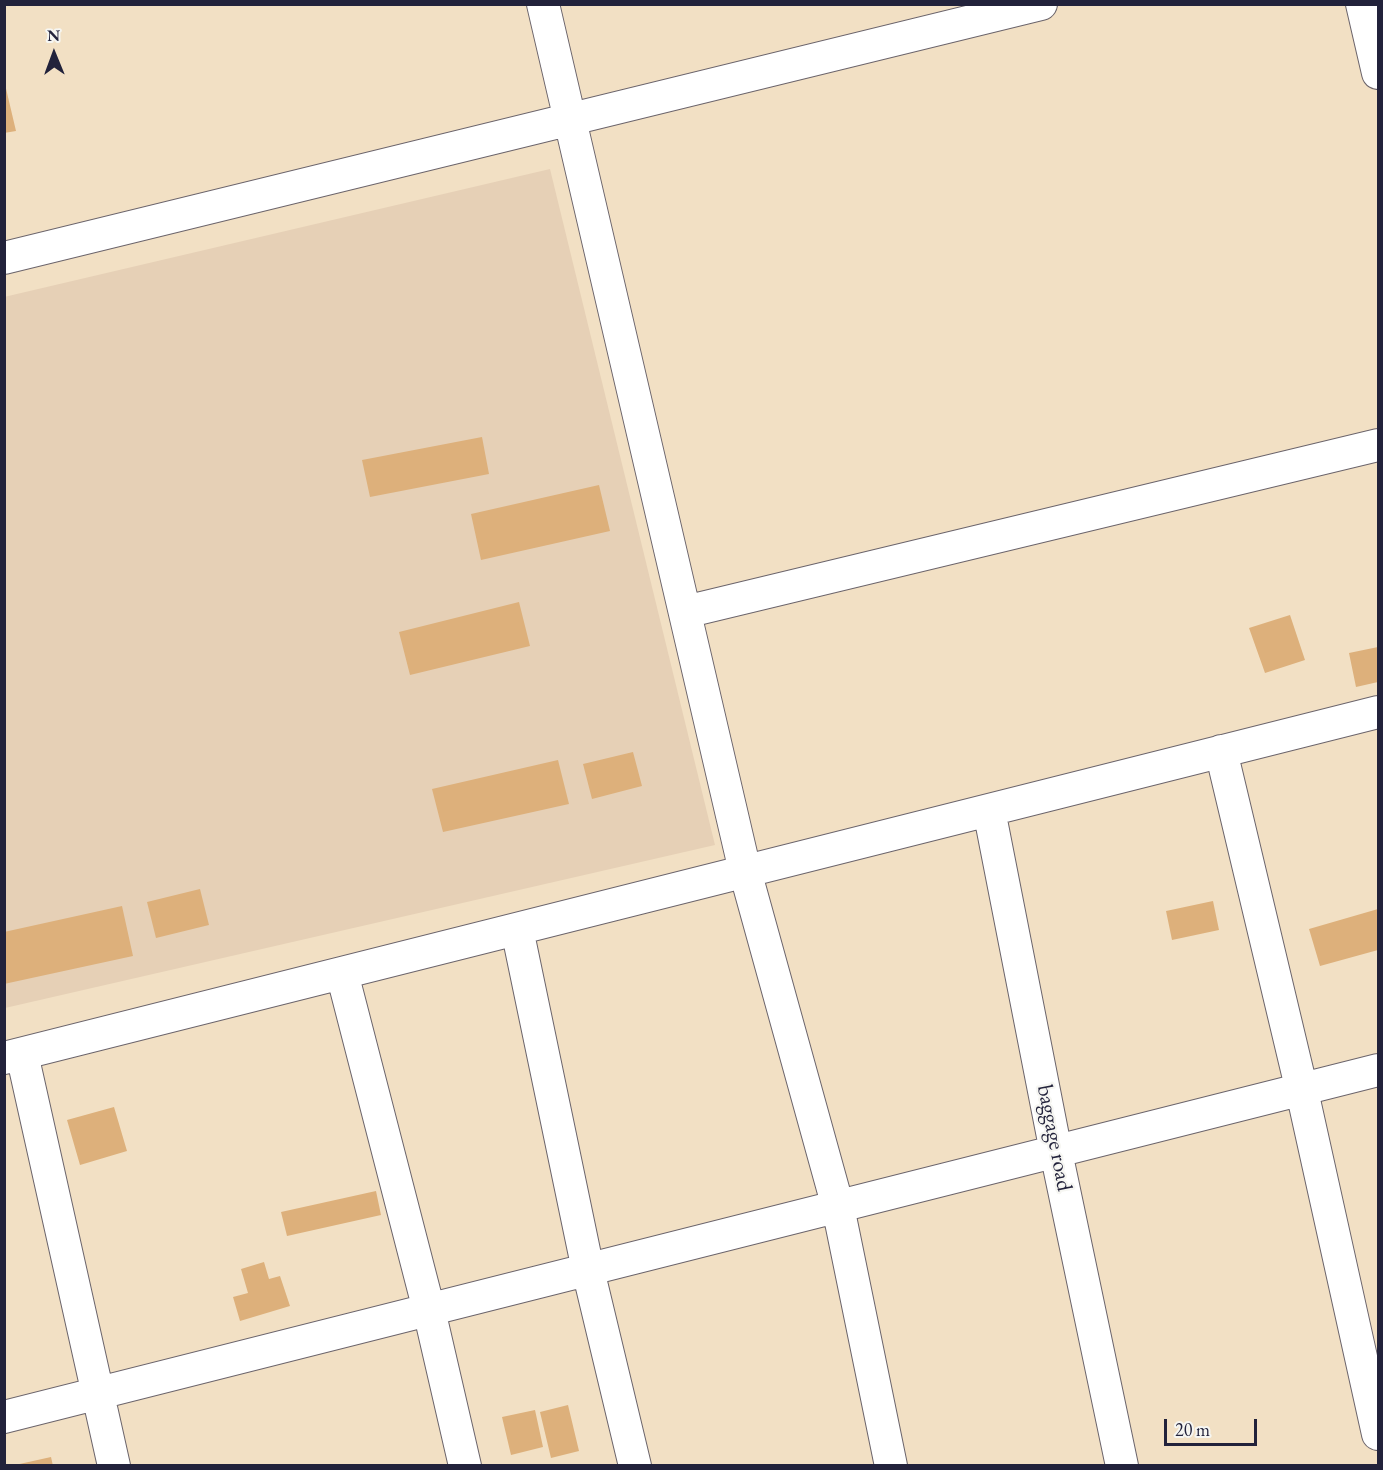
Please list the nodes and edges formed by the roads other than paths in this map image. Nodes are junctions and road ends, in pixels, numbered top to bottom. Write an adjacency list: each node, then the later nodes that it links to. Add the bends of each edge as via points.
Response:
1 (543, 4): 5 (street)
2 (1041, 4): 5 (street)
3 (1362, 4): 4 (street)
4 (1378, 73)
5 (570, 120): 6 (street); 8 (street)
6 (4, 258)
7 (1378, 445): 8 (street)
8 (685, 612): 12 (street)
9 (1378, 712): 10 (street)
10 (1221, 751): 11 (street); 17 (street)
11 (989, 810): 12 (street); 18 (street, baggage road)
12 (745, 871): 13 (street); 19 (street)
13 (517, 929): 14 (street); 20 (street)
14 (342, 973): 15 (street); 21 (street)
15 (13, 1056): 22 (street)
16 (1378, 1070): 17 (street)
17 (1302, 1091): 18 (street); 24 (street)
18 (1056, 1152): 19 (street); 29 (street, baggage road)
19 (838, 1207): 20 (street); 28 (street)
20 (588, 1270): 21 (street); 27 (street)
21 (429, 1310): 22 (street); 26 (street)
22 (98, 1393): 23 (street); 25 (street)
23 (4, 1417)
24 (1378, 1434)
25 (114, 1466)
26 (465, 1466)
27 (635, 1466)
28 (891, 1466)
29 (1122, 1466)

